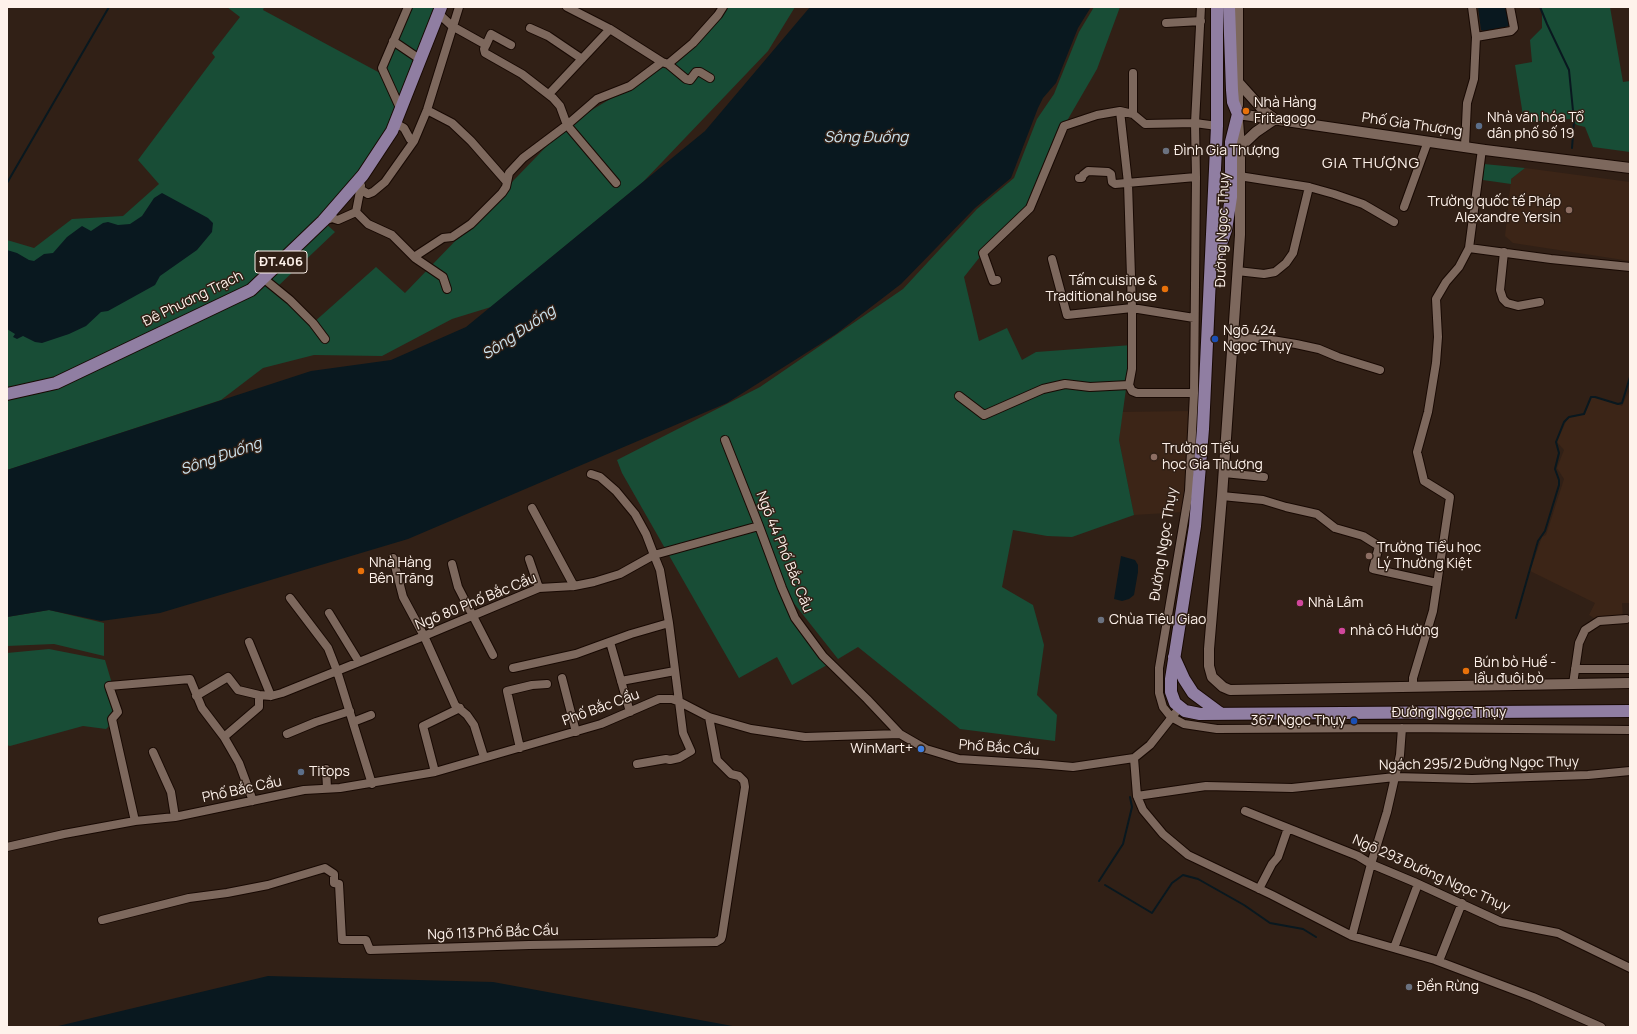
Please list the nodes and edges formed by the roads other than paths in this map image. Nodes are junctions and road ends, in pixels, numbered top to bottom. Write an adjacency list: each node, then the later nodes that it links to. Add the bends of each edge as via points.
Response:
1 (408, 7): 18 (street)
2 (458, 7): 14 (street)
3 (567, 7): 16 (street)
4 (723, 7): 23 (street, via 693,43)
5 (1201, 7): 12 (street, Đường Ngọc Thụy)
6 (1216, 7): 37 (main road, Đường Ngọc Thụy)
7 (1229, 7): 32 (main road, via 1233,102)
8 (1238, 7): 26 (street, Đường Ngọc Thụy)
9 (1472, 7): 17 (street)
10 (1510, 7): 17 (street, via 1514,28 1511,31)
11 (440, 10): 14 (street); 22 (main road, Đê Phương Trạch / ĐT.406)
12 (1201, 21): 13 (street); 34 (street, Đường Ngọc Thụy)
13 (1166, 23)
14 (452, 26): 19 (street); 29 (street)
15 (530, 28): 21 (street, via 548,36)
16 (612, 31): 21 (street); 23 (street)
17 (1476, 36): 40 (street, via 1474,79 1467,103)
18 (393, 41): 22 (street); 28 (street, via 382,68)
19 (486, 45): 20 (street, via 491,34); 27 (street, via 485,53 522,74)
20 (511, 45)
21 (582, 59): 27 (street)
22 (421, 60): 28 (main road, Đê Phương Trạch / ĐT.406)
23 (665, 63): 25 (street, via 686,79 690,80 696,72); 36 (street, via 630,86 597,99)
24 (1133, 73): 31 (street)
25 (710, 78)
26 (1238, 82): 32 (street, Đường Ngọc Thụy); 33 (street, via 1264,111)
27 (549, 94): 36 (street, via 560,106)
28 (401, 110): 35 (main road, Đê Phương Trạch / ĐT.406)
29 (427, 110): 38 (street); 48 (street, via 452,123)
30 (1120, 111): 31 (street); 50 (street); 65 (street, via 1097,115 1064,126 1030,208 982,254 993,282)
31 (1133, 114): 34 (street, via 1145,124)
32 (1238, 114): 33 (street, Phố Gia Thượng); 41 (street, Đường Ngọc Thụy); 62 (main road, via 1231,142 1232,197 1226,230)
33 (1275, 119): 39 (street, Phố Gia Thượng); 41 (street)
34 (1195, 122): 37 (street); 46 (street, Đường Ngọc Thụy)
35 (395, 123): 38 (street, via 404,128); 44 (main road, Đê Phương Trạch / ĐT.406)
36 (567, 125): 48 (street, via 523,158 509,173); 49 (street)
37 (1217, 126): 62 (main road, Đường Ngọc Thụy)
38 (414, 141): 52 (street, via 385,182 374,192 368,194)
39 (1428, 141): 40 (street, Phố Gia Thượng); 53 (street)
40 (1465, 146): 42 (street, Phố Gia Thượng)
41 (1240, 147): 45 (street, Đường Ngọc Thụy)
42 (1482, 149): 43 (street, Phố Gia Thượng); 57 (street)
43 (1630, 168)
44 (363, 175): 52 (street); 55 (main road, Đê Phương Trạch / ĐT.406)
45 (1239, 176): 51 (street); 63 (street, Đường Ngọc Thụy, via 1241,210)
46 (1196, 177): 50 (street); 69 (street, Đường Ngọc Thụy)
47 (1078, 178): 50 (street, via 1082,178 1088,171 1108,172 1115,184)
48 (506, 181): 59 (street, via 506,187 502,192 471,224 452,237 443,238)
49 (616, 183)
50 (1128, 183): 68 (street)
51 (1309, 188): 56 (street, via 1363,204); 63 (street, via 1296,244 1289,260 1275,272 1264,274)
52 (360, 189): 54 (street)
53 (1404, 207)
54 (356, 212): 55 (street, via 338,220 332,218); 59 (street, via 368,224 392,235)
55 (323, 221): 64 (main road, Đê Phương Trạch / ĐT.406)
56 (1394, 222)
57 (1469, 248): 58 (street); 88 (street, via 1436,299 1436,363 1428,412 1417,452 1424,481 1450,497)
58 (1504, 252): 61 (street); 67 (street, via 1500,290 1503,299 1518,306)
59 (415, 258): 66 (street, via 443,277)
60 (1052, 259): 68 (street, via 1067,315)
61 (1630, 267)
62 (1211, 269): 100 (main road, Đường Ngọc Thụy, via 1200,478)
63 (1237, 271): 70 (street, Đường Ngọc Thụy)
64 (264, 278): 71 (street, via 313,323); 75 (main road, Đê Phương Trạch / ĐT.406, via 251,290 56,383)
65 (997, 280)
66 (447, 289)
67 (1540, 302)
68 (1132, 308): 69 (street); 73 (street, via 1132,369)
69 (1194, 318): 74 (street, Đường Ngọc Thụy)
70 (1232, 337): 72 (street, via 1272,340 1319,349); 78 (street, Đường Ngọc Thụy)
71 (324, 339)
72 (1380, 370)
73 (1129, 386): 74 (street, via 1137,393); 76 (street, via 1090,387 1065,384 1043,389 984,415)
74 (1194, 392): 125 (street, Đường Ngọc Thụy, via 1189,491 1159,668 1160,698)
75 (7, 394)
76 (958, 396)
77 (725, 440): 83 (street, Ngõ 44 Phố Bắc Cầu)
78 (1224, 473): 80 (street); 81 (street, Đường Ngọc Thụy)
79 (591, 474): 84 (street, via 600,477 616,491 635,514)
80 (1264, 477)
81 (1222, 496): 88 (street, via 1263,500 1317,514 1334,528 1363,536 1379,546 1373,569); 112 (street, Đường Ngọc Thụy, via 1209,666 1217,683 1230,690)
82 (532, 508): 89 (street)
83 (759, 526): 84 (street, Ngõ 80 Phố Bắc Cầu); 131 (street, Ngõ 44 Phố Bắc Cầu, via 794,618 823,656)
84 (654, 555): 89 (street, Ngõ 80 Phố Bắc Cầu, via 620,574); 95 (street, via 660,570)
85 (393, 558): 96 (street, via 403,597)
86 (529, 559): 90 (street)
87 (452, 564): 93 (street, via 458,588)
88 (1437, 583): 112 (street, via 1433,611 1413,678)
89 (574, 586): 90 (street, Ngõ 80 Phố Bắc Cầu)
90 (539, 588): 93 (street, Ngõ 80 Phố Bắc Cầu)
91 (290, 598): 105 (street, via 328,648)
92 (329, 613): 101 (street)
93 (473, 616): 96 (street, Ngõ 80 Phố Bắc Cầu); 99 (street)
94 (1626, 619): 103 (street, via 1599,621 1588,627 1580,641)
95 (669, 623): 98 (street); 106 (street)
96 (424, 636): 101 (street, Ngõ 80 Phố Bắc Cầu); 118 (street, via 455,705)
97 (249, 642): 115 (street)
98 (610, 642): 102 (street, via 576,654); 108 (street)
99 (493, 655)
100 (1174, 657): 117 (main road, Đường Ngọc Thụy, via 1171,692 1175,703); 122 (main road, via 1191,690)
101 (359, 662): 105 (street, Ngõ 80 Phố Bắc Cầu)
102 (513, 668)
103 (1575, 669): 104 (street); 111 (street)
104 (1630, 669)
105 (337, 671): 115 (street, Ngõ 80 Phố Bắc Cầu); 119 (street)
106 (675, 671): 108 (street); 116 (street)
107 (562, 678): 129 (street)
108 (621, 681): 121 (street)
109 (1630, 682): 111 (street, Đường Ngọc Thụy)
110 (547, 684): 133 (street, via 507,691)
111 (1573, 684): 112 (street, Đường Ngọc Thụy)
112 (1413, 686)
113 (259, 695): 114 (street, Ngõ 80 Phố Bắc Cầu, via 238,690 228,677); 115 (street, Ngõ 80 Phố Bắc Cầu); 132 (street, via 259,707)
114 (196, 696): 132 (street); 148 (street, via 190,679 109,686 118,712 112,719)
115 (271, 696)
116 (680, 702): 121 (street, Phố Bắc Cầu, via 659,699); 124 (street, Phố Bắc Cầu); 137 (street, via 683,734 691,751 679,758)
117 (1180, 707): 122 (main road, Đường Ngọc Thụy, via 1192,713); 125 (street)
118 (460, 708): 135 (street, via 474,725); 140 (street, via 423,726)
119 (350, 711): 126 (street); 130 (street)
120 (1630, 711): 122 (main road, Đường Ngọc Thụy)
121 (630, 712): 129 (street, Phố Bắc Cầu)
122 (1220, 713)
123 (371, 715): 126 (street)
124 (709, 717): 131 (street, Phố Bắc Cầu, via 751,729 806,737); 155 (street, Ngõ 113 Phố Bắc Cầu, via 717,760 731,774 739,776 745,787 722,936 716,942 370,950 366,940 342,940 339,884 334,883 334,874 325,868 268,884 189,898)
125 (1171, 717): 127 (street, Đường Ngọc Thụy, via 1189,726 1216,729); 136 (street, via 1150,745)
126 (353, 722): 142 (street)
127 (1402, 728): 128 (street, Đường Ngọc Thụy); 141 (street)
128 (1630, 730)
129 (576, 732): 133 (street, Phố Bắc Cầu)
130 (287, 734)
131 (900, 734): 136 (street, Phố Bắc Cầu, via 926,749 958,759 1073,767)
132 (224, 737): 145 (street, via 239,763)
133 (520, 748): 135 (street, Phố Bắc Cầu)
134 (153, 752): 147 (street, via 171,792)
135 (484, 757): 140 (street, Phố Bắc Cầu)
136 (1134, 758): 144 (street)
137 (637, 764)
138 (326, 769): 143 (street)
139 (1630, 771): 141 (street, Ngách 295/2 Đường Ngọc Thụy, via 1472,779)
140 (435, 772): 142 (street, Phố Bắc Cầu)
141 (1395, 777): 144 (street, Ngách 295/2 Đường Ngọc Thụy, via 1292,788 1206,786); 151 (street)
142 (372, 784): 143 (street, Phố Bắc Cầu)
143 (327, 788): 145 (street, Phố Bắc Cầu, via 304,790)
144 (1137, 796): 153 (street, via 1151,821 1188,855)
145 (254, 801): 147 (street, Phố Bắc Cầu)
146 (1245, 811): 149 (street, Ngõ 293 Đường Ngọc Thụy)
147 (176, 817): 148 (street, Phố Bắc Cầu)
148 (135, 821): 150 (street, Phố Bắc Cầu)
149 (1288, 828): 151 (street, Ngõ 293 Đường Ngọc Thụy, via 1358,856); 153 (street, via 1278,857)
150 (7, 847)
151 (1371, 864): 152 (street, Ngõ 293 Đường Ngọc Thụy); 156 (street)
152 (1418, 884): 154 (street, Ngõ 293 Đường Ngọc Thụy); 157 (street)
153 (1259, 889): 156 (street)
154 (1462, 903): 158 (street); 159 (street, Ngõ 293 Đường Ngọc Thụy, via 1501,922 1558,933)
155 (102, 920)
156 (1352, 936): 157 (street)
157 (1394, 948): 158 (street)
158 (1439, 961): 160 (street, via 1533,997)
159 (1630, 968)
160 (1601, 1027)

